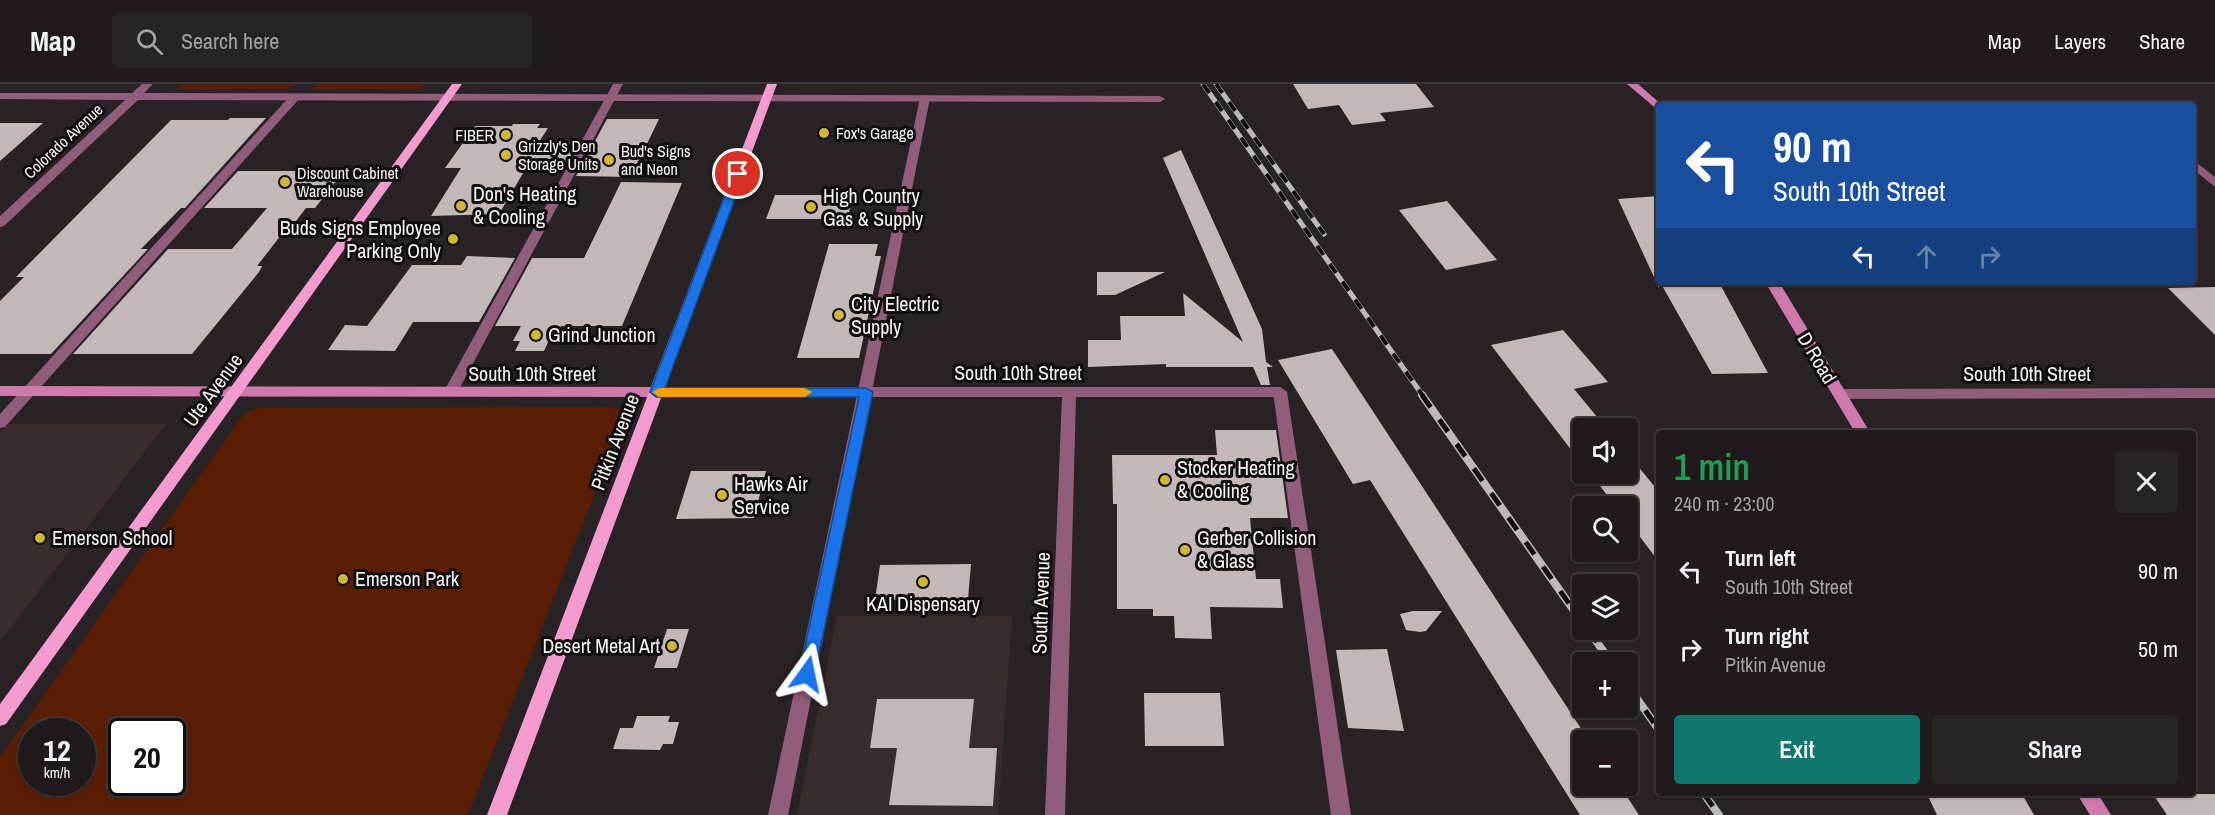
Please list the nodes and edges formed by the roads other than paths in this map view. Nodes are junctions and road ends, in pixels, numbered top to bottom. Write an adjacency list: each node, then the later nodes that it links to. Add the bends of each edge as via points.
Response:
1 (148, 84): 7 (street, Colorado Avenue)
2 (458, 84): 9 (main road, Ute Avenue)
3 (618, 84): 10 (street)
4 (772, 84): 11 (main road, Pitkin Avenue)
5 (1632, 84): 14 (street)
6 (0, 96): 7 (street)
7 (134, 97): 8 (street); 17 (street, Colorado Avenue)
8 (295, 97): 9 (street); 20 (street)
9 (447, 98): 10 (street); 21 (main road, Ute Avenue)
10 (610, 98): 11 (street); 25 (street)
11 (767, 98): 12 (street); 22 (main road, Pitkin Avenue)
12 (925, 98): 13 (street); 23 (street)
13 (1160, 99)
14 (1656, 105)
15 (2196, 166): 16 (street)
16 (2215, 183)
17 (0, 222)
18 (1774, 285): 27 (street, D Road)
19 (0, 391): 20 (street, South 10th Street)
20 (29, 391): 21 (street, South 10th Street); 28 (street)
21 (236, 391): 25 (street, South 10th Street); 30 (main road, Ute Avenue)
22 (656, 392): 23 (street, South 10th Street); 25 (street, South 10th Street); 32 (main road, Pitkin Avenue)
23 (866, 392): 24 (street, South 10th Street); 33 (street)
24 (1069, 392): 34 (street, South Avenue); 35 (street, South 10th Street, via 1280,392)
25 (450, 393)
26 (2215, 393): 27 (street, South 10th Street)
27 (1839, 394): 29 (street, D Road)
28 (0, 423)
29 (1862, 430)
30 (0, 718)
31 (2088, 796): 36 (street)
32 (497, 815)
33 (778, 815)
34 (1055, 815)
35 (1341, 815)
36 (2101, 815)

